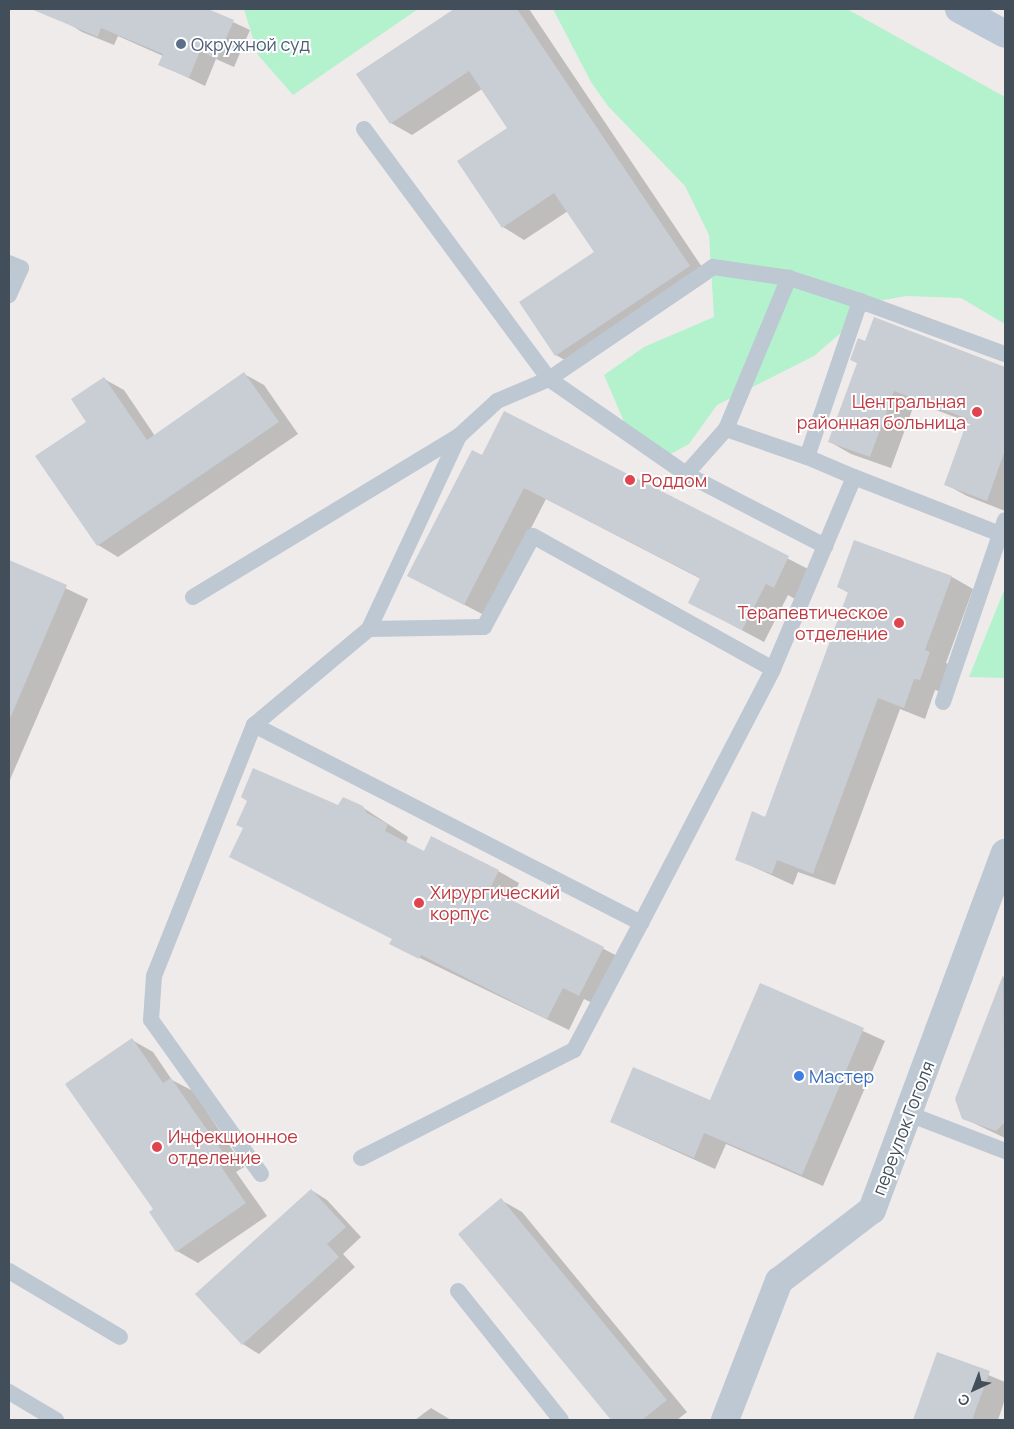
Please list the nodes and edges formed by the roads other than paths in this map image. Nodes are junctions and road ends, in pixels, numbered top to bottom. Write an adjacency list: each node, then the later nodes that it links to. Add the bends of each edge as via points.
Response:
1 (959, 9): 2 (main road)
2 (1005, 34)
3 (364, 129): 9 (lane)
4 (9, 263): 6 (lane, via 20,268)
5 (789, 278): 7 (lane); 9 (lane, via 713,267); 10 (lane)
6 (9, 295)
7 (860, 301): 8 (lane); 12 (lane)
8 (1005, 354)
9 (549, 379): 11 (lane, via 497,401); 13 (lane)
10 (726, 429): 12 (lane); 13 (lane)
11 (459, 436): 17 (lane); 18 (lane)
12 (807, 457): 14 (lane)
13 (686, 474): 16 (lane)
14 (854, 477): 15 (lane); 16 (lane)
15 (1003, 530): 20 (lane)
16 (825, 546): 19 (lane)
17 (193, 597)
18 (369, 628): 19 (lane, via 484,627 533,536); 21 (lane)
19 (773, 669): 23 (lane)
20 (942, 702)
21 (254, 725): 23 (lane); 27 (lane, via 154,976 151,1020)
22 (1005, 853): 24 (street, переулок Гоголя)
23 (641, 922): 26 (lane, via 574,1050)
24 (909, 1114): 25 (lane); 34 (street, переулок Гоголя, via 872,1210 779,1281)
25 (1005, 1151)
26 (361, 1158)
27 (261, 1174)
28 (9, 1271): 30 (lane)
29 (458, 1291): 33 (lane)
30 (120, 1337)
31 (9, 1392): 32 (lane)
32 (56, 1420)
33 (562, 1420)
34 (724, 1420)

